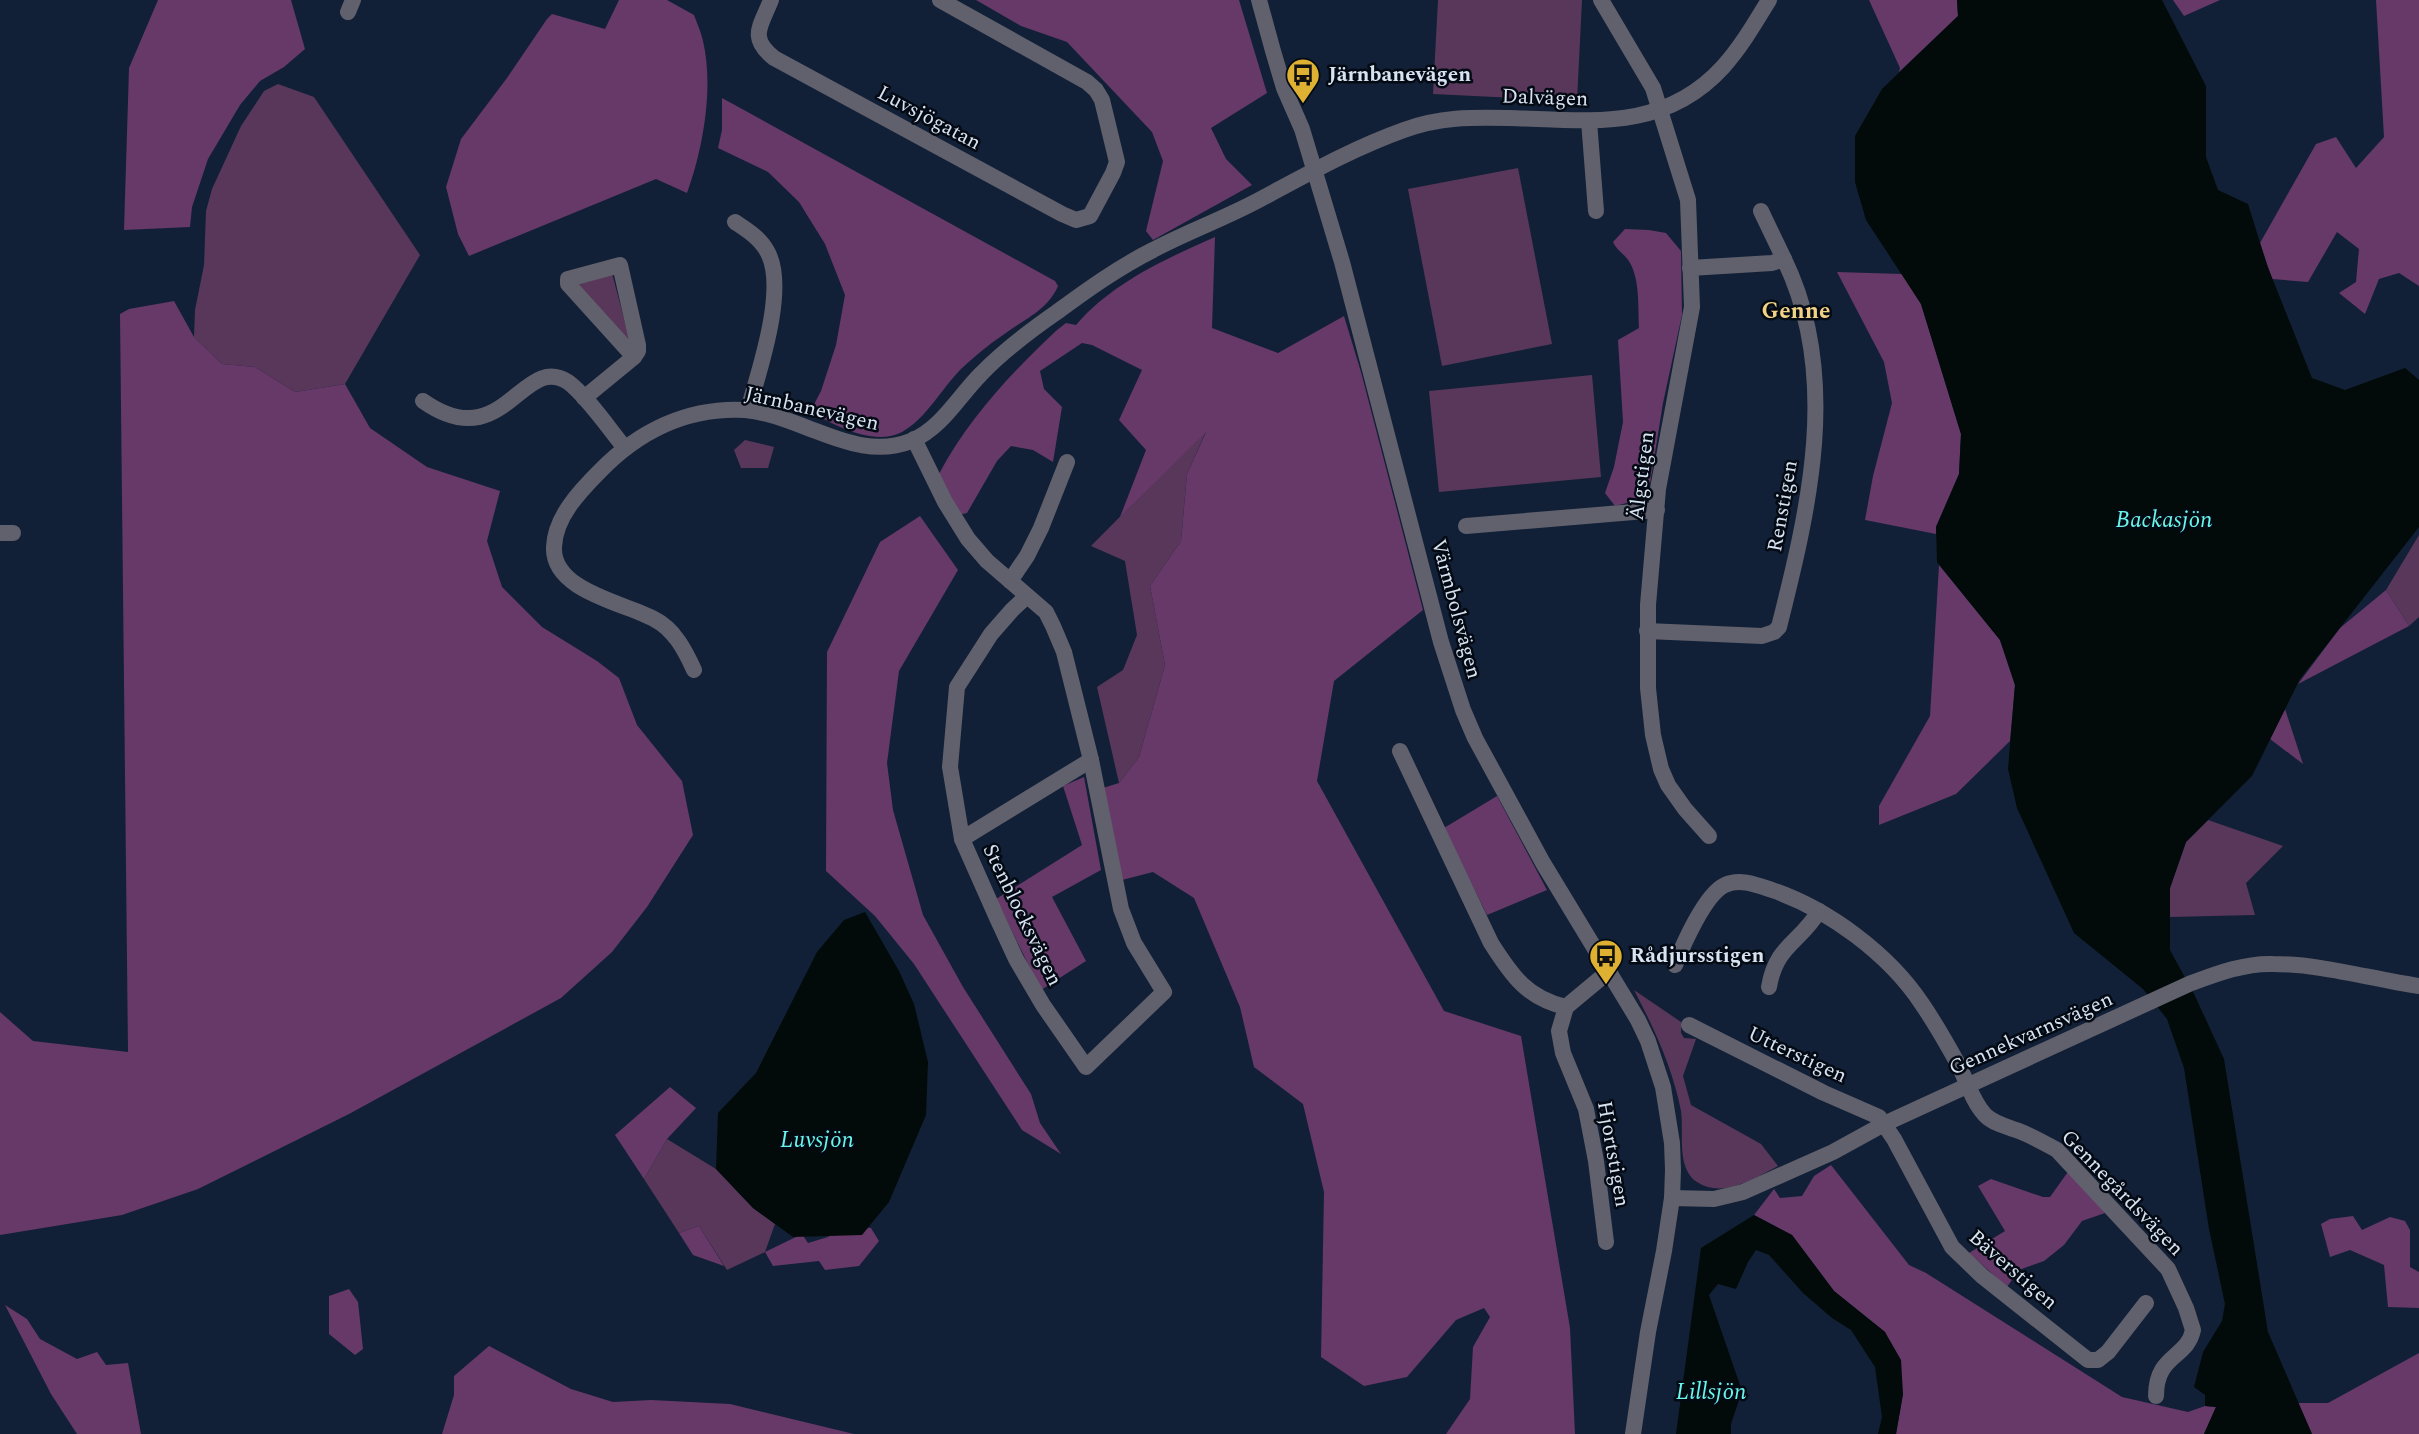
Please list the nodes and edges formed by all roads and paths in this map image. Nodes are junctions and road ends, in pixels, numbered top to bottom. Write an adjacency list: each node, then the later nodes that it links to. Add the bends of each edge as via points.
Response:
1 (771, 0): 2 (street, Luvsjögatan, via 758,40 774,58 1062,214 1076,220 1086,218 1096,207 1116,162 1096,90)
2 (940, 0)
3 (1259, 0): 8 (street, Värmbolsvägen)
4 (1601, 0): 6 (street, via 1648,79)
5 (1769, 0): 6 (street, Dalvägen, via 1720,70 1691,94)
6 (1658, 110): 7 (street, Dalvägen, via 1617,121); 13 (street, Älgstigen, via 1688,200)
7 (1589, 121): 8 (street, Dalvägen, via 1444,118); 9 (street)
8 (1314, 169): 18 (street, Järnbanevägen, via 1112,274 1003,354 941,420); 33 (street, Värmbolsvägen, via 1462,710 1536,851)
9 (1596, 211)
10 (1761, 211): 12 (street, Renstigen)
11 (735, 222): 17 (street, via 762,243 774,264 776,279)
12 (1784, 259): 13 (street); 25 (street, Renstigen, via 1801,300 1817,414 1806,511 1779,627 1762,636)
13 (1690, 268): 21 (street, Älgstigen, via 1690,324)
14 (634, 357): 14 (street, via 638,345 620,265 568,279); 15 (street)
15 (584, 398): 16 (street, via 558,377 546,377 479,419 437,411); 19 (street)
16 (423, 401)
17 (748, 410): 18 (street, Järnbanevägen, via 869,447 895,446); 19 (street, Järnbanevägen, via 699,412 647,433)
18 (914, 439): 23 (street, Stenblocksvägen, via 968,540)
19 (625, 448): 26 (street, Järnbanevägen, via 564,514 554,547 556,561 566,575 598,597 656,619 678,640)
20 (1067, 462): 23 (street, via 1041,528)
21 (1657, 510): 22 (street); 25 (street, Älgstigen)
22 (1466, 526)
23 (1010, 581): 24 (street, Stenblocksvägen)
24 (1027, 596): 28 (street, Stenblocksvägen, via 1046,612 1058,636); 30 (street, Stenblocksvägen, via 991,634 957,687 950,767)
25 (1647, 631): 29 (street, Älgstigen, via 1656,753 1668,785)
26 (694, 670)
27 (1400, 751): 36 (street, via 1506,967 1540,999)
28 (1091, 760): 30 (street); 30 (street, Stenblocksvägen, via 1121,909 1134,943 1164,992 1086,1067 1016,959)
29 (1709, 836)
30 (962, 839)
31 (1819, 911): 32 (street, via 1754,884 1722,886); 35 (street, via 1777,959); 38 (street, via 1862,939 1921,1002)
32 (1675, 965)
33 (1608, 972): 36 (street); 40 (street, Värmbolsvägen, via 1638,1020 1663,1087 1672,1143)
34 (2419, 986): 38 (street, Gennekvarnsvägen, via 2273,963 2229,969)
35 (1769, 987)
36 (1566, 1007): 41 (street, Hjortstigen, via 1559,1041 1586,1109)
37 (1689, 1025): 39 (street, Utterstigen, via 1874,1113)
38 (1968, 1086): 39 (street, Gennekvarnsvägen); 43 (street, Gennegårdsvägen, via 1987,1118 2057,1150 2168,1269 2193,1330 2187,1344 2162,1369 2156,1381)
39 (1884, 1124): 40 (street, Gennekvarnsvägen, via 1743,1192 1714,1199); 42 (street, Bäverstigen, via 1952,1247 2088,1360 2098,1360 2108,1352)
40 (1672, 1198): 44 (street, Värmbolsvägen)
41 (1606, 1242)
42 (2146, 1303)
43 (2157, 1396)
44 (1633, 1434)

